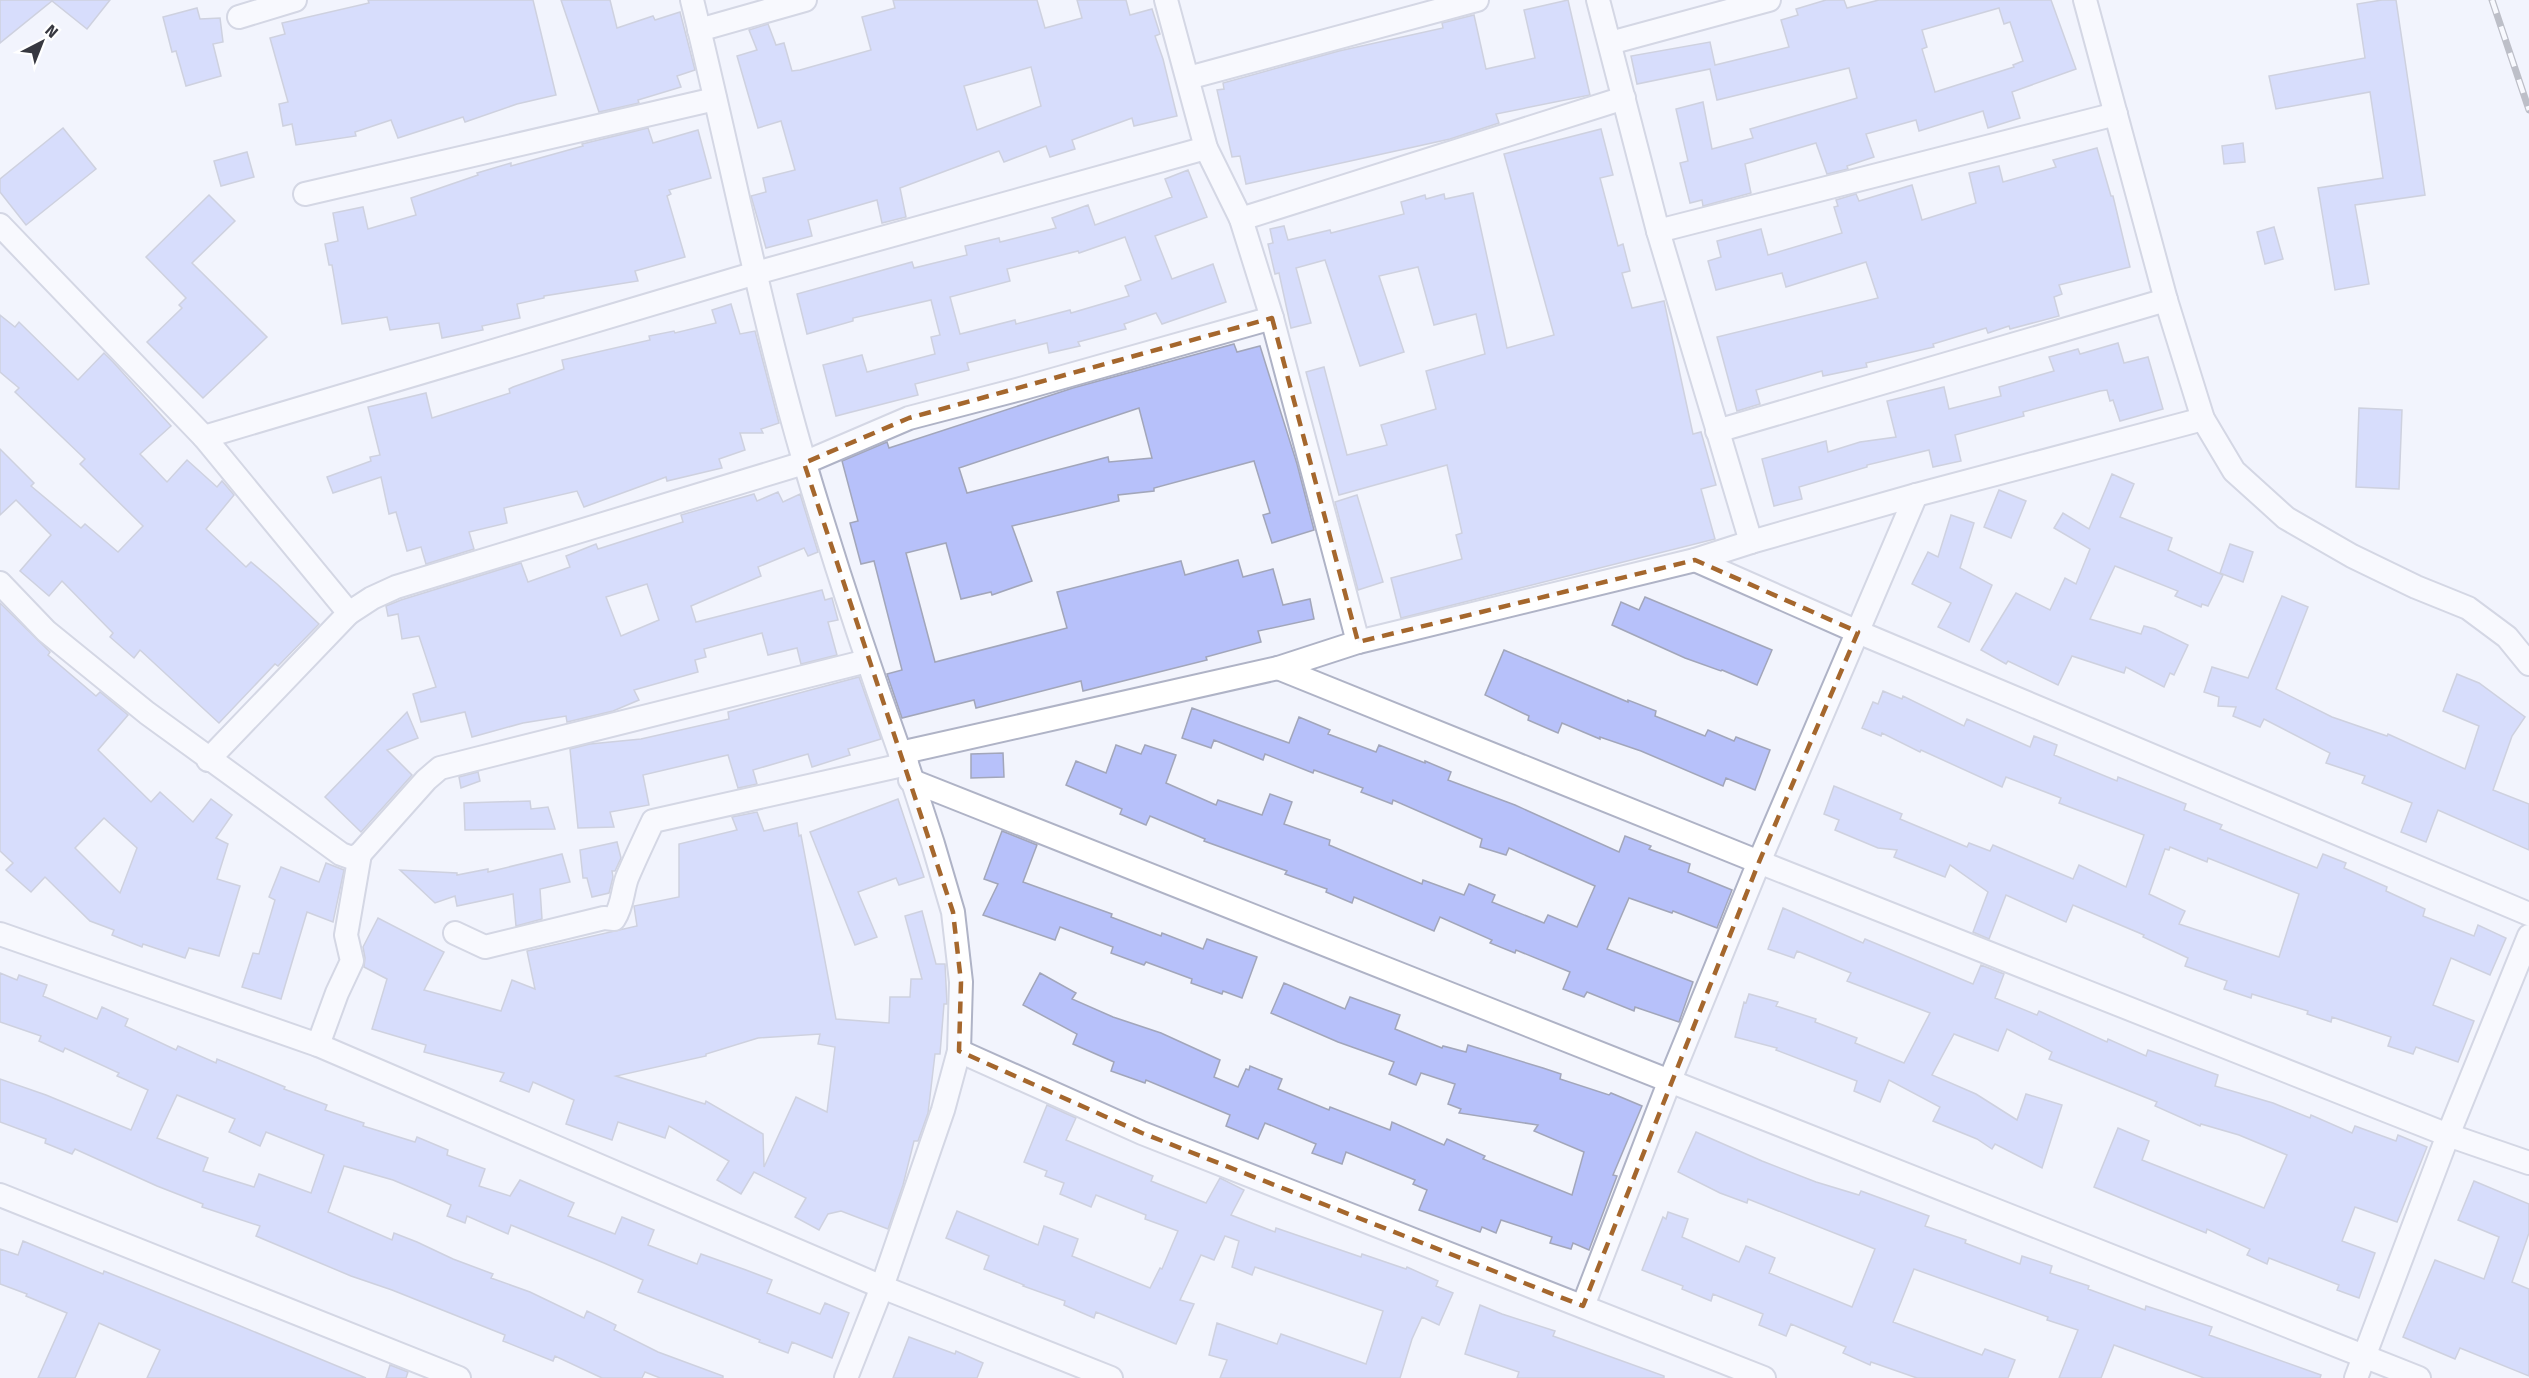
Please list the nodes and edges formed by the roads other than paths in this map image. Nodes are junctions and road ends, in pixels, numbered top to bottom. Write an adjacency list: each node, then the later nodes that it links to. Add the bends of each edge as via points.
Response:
1 (295, 0): 10 (street)
2 (692, 0): 11 (street)
3 (776, 0): 11 (street)
4 (805, 0): 11 (street)
5 (1167, 0): 13 (street)
6 (1477, 0): 13 (street)
7 (1598, 0): 12 (street)
8 (1769, 0): 12 (street)
9 (2085, 0): 16 (street)
10 (239, 17)
11 (699, 30): 15 (street)
12 (1610, 42): 14 (street)
13 (1188, 78): 17 (street)
14 (1624, 98): 19 (street); 21 (street)
15 (715, 99): 18 (street); 22 (street)
16 (2116, 114): 21 (street); 23 (street)
17 (1206, 148): 19 (street); 22 (street)
18 (305, 194)
19 (1240, 219): 24 (street)
20 (0, 225): 27 (street)
21 (1658, 231): 26 (street)
22 (756, 273): 27 (street); 28 (street)
23 (2166, 300): 25 (street); 26 (street)
24 (1272, 318): 28 (street, via 909,418); 35 (street)
25 (2203, 419): 29 (street); 37 (street, via 2234,471 2286,518 2363,561 2468,608 2507,637)
26 (1717, 432): 30 (street)
27 (204, 437): 33 (street)
28 (804, 463): 33 (street, via 396,587); 36 (street)
29 (1916, 495): 30 (street); 34 (street)
30 (1752, 542): 31 (street)
31 (1695, 560): 34 (street); 35 (street)
32 (0, 583): 39 (street, via 46,631)
33 (350, 613): 39 (street)
34 (1858, 632): 42 (street); 43 (street)
35 (1358, 642): 38 (street)
36 (867, 661): 40 (street); 41 (street, via 454,762 426,780)
37 (2529, 664)
38 (1278, 668): 40 (street); 42 (street)
39 (208, 760): 41 (street, via 341,854 352,858)
40 (906, 766): 44 (street, via 653,821 626,880 621,907 614,919 604,918 485,947); 48 (street, via 952,912 961,982); 49 (street)
41 (360, 854): 47 (street, via 346,935 352,961)
42 (1758, 862): 49 (street); 50 (street)
43 (2529, 914)
44 (455, 933)
45 (0, 934): 47 (street)
46 (2529, 936): 50 (street)
47 (318, 1045): 53 (street)
48 (959, 1051): 53 (street, via 943,1110); 54 (street, via 1142,1133)
49 (1670, 1080): 54 (street); 55 (street)
50 (2448, 1135): 51 (street); 55 (street)
51 (2529, 1163)
52 (0, 1196): 56 (street)
53 (882, 1287): 57 (street); 58 (street)
54 (1583, 1306): 59 (street)
55 (2360, 1368): 60 (street)
56 (459, 1378)
57 (846, 1378)
58 (1111, 1378)
59 (1764, 1378)
60 (2419, 1378)

